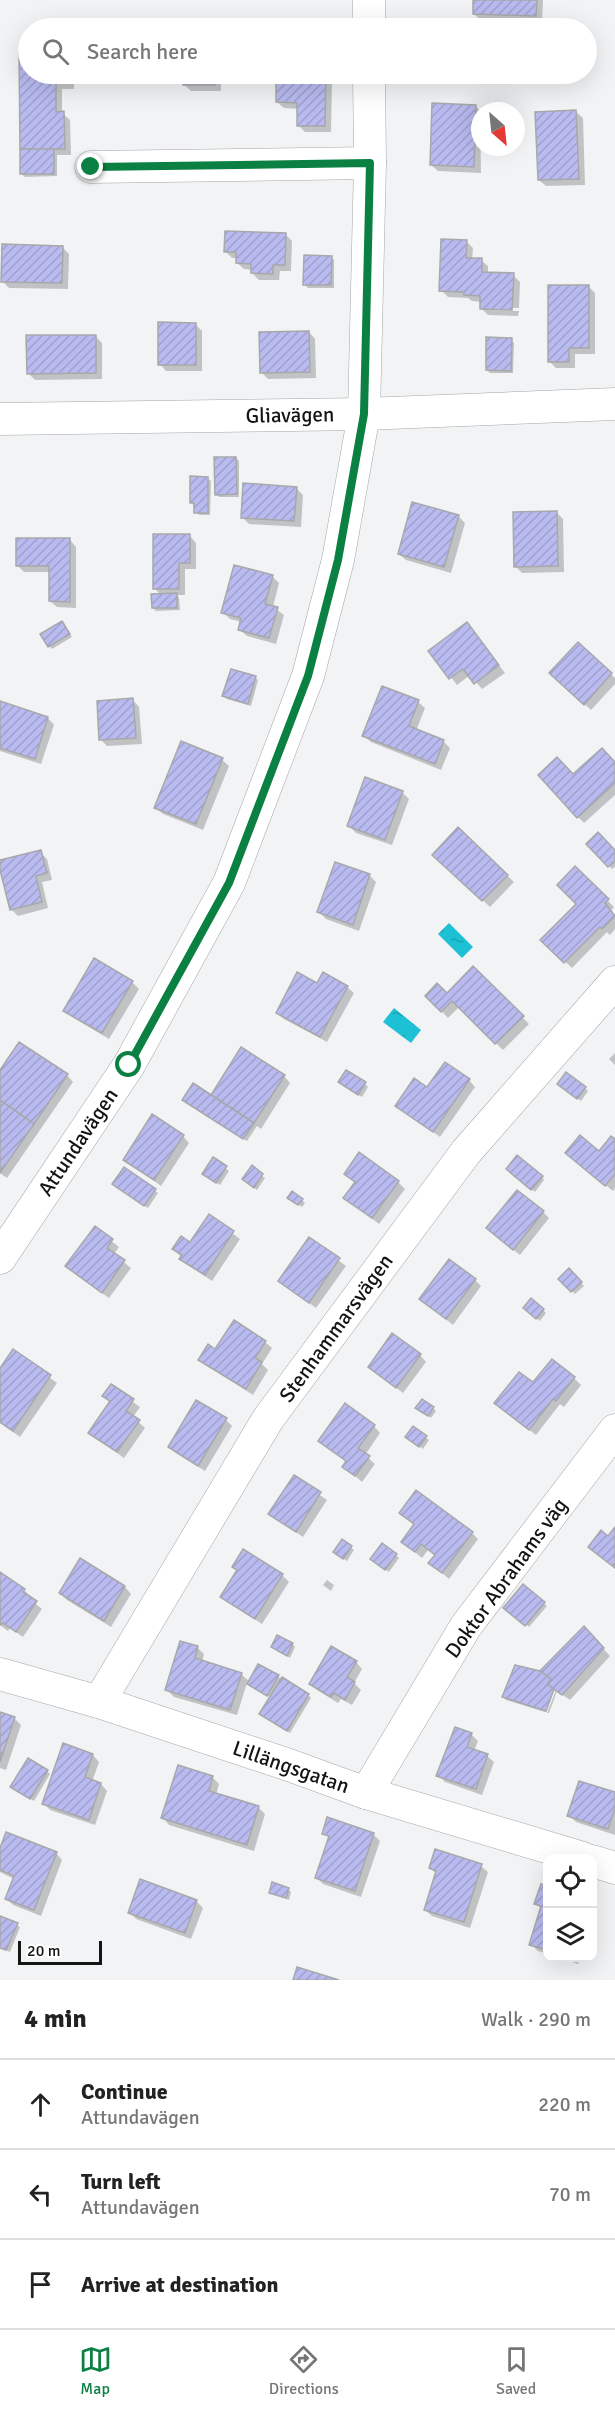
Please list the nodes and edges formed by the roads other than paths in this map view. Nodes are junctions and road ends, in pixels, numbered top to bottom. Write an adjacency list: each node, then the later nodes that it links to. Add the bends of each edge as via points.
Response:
1 (369, 0): 2 (street)
2 (369, 18)
3 (369, 84): 4 (street, Attundavägen)
4 (370, 163): 5 (street); 7 (street, Attundavägen)
5 (91, 167)
6 (615, 404): 7 (street, Gliavägen)
7 (364, 414): 8 (street, Gliavägen); 10 (street, Attundavägen, via 338,560 308,676 229,883 129,1065)
8 (0, 419)
9 (615, 982): 14 (street, Stenhammarsvägen, via 466,1152 268,1419)
10 (10, 1223): 11 (street, Attundavägen)
11 (0, 1258)
12 (615, 1430): 15 (street, Doktor Abrahams väg, via 466,1626)
13 (0, 1674): 14 (street, Lillängsgatan)
14 (99, 1702): 15 (street, Lillängsgatan)
15 (366, 1793): 16 (street, Lillängsgatan)
16 (570, 1854)
17 (597, 1863): 18 (street)
18 (615, 1868)

